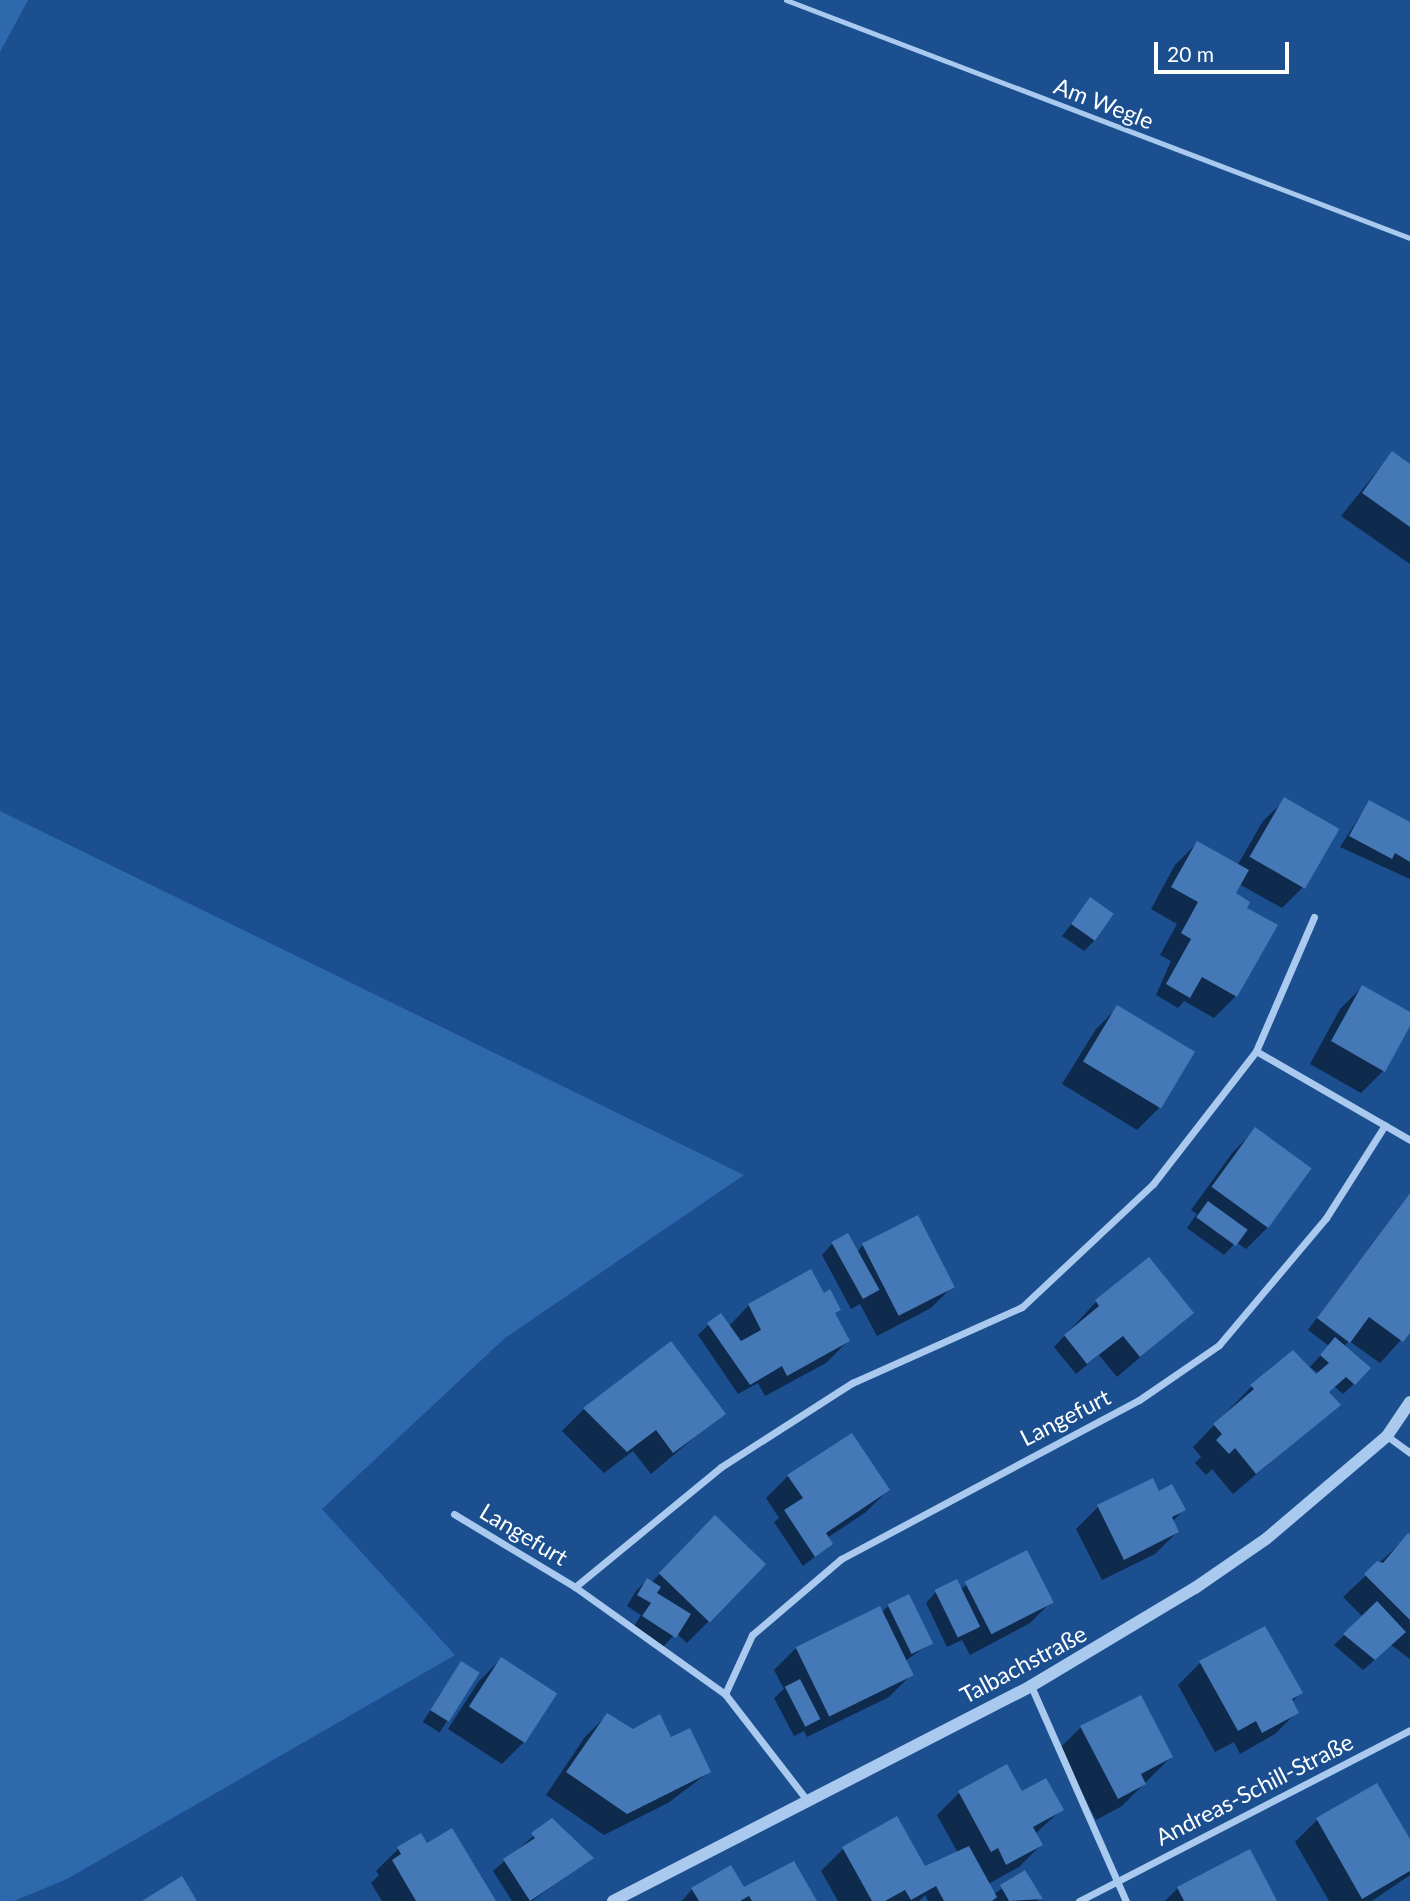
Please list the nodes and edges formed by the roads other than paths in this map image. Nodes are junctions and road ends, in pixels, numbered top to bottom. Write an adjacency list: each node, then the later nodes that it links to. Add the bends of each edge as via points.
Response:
1 (786, 0): 2 (lane, Am Wegle)
2 (1410, 238)
3 (1314, 917): 4 (street, Langefurt)
4 (1256, 1051): 5 (street); 11 (street, Langefurt, via 1153,1184 1022,1307 841,1390 721,1467)
5 (1385, 1125): 6 (street); 13 (street, Langefurt, via 1326,1218 1219,1345 1139,1400 841,1559 752,1635)
6 (1410, 1140)
7 (1410, 1402): 8 (street, Talbachstraße)
8 (1387, 1436): 9 (street); 12 (street, Talbachstraße, via 1266,1539 1195,1588)
9 (1410, 1453)
10 (454, 1514): 11 (street, Langefurt)
11 (575, 1587): 13 (street, Langefurt)
12 (1031, 1686): 15 (street, Talbachstraße); 16 (street)
13 (725, 1694): 15 (street, Langefurt)
14 (1410, 1730): 16 (street, Andreas-Schill-Straße)
15 (807, 1800): 17 (street, Talbachstraße)
16 (1116, 1881): 18 (street, Andreas-Schill-Straße); 19 (street)
17 (613, 1901)
18 (1079, 1901)
19 (1126, 1901)

